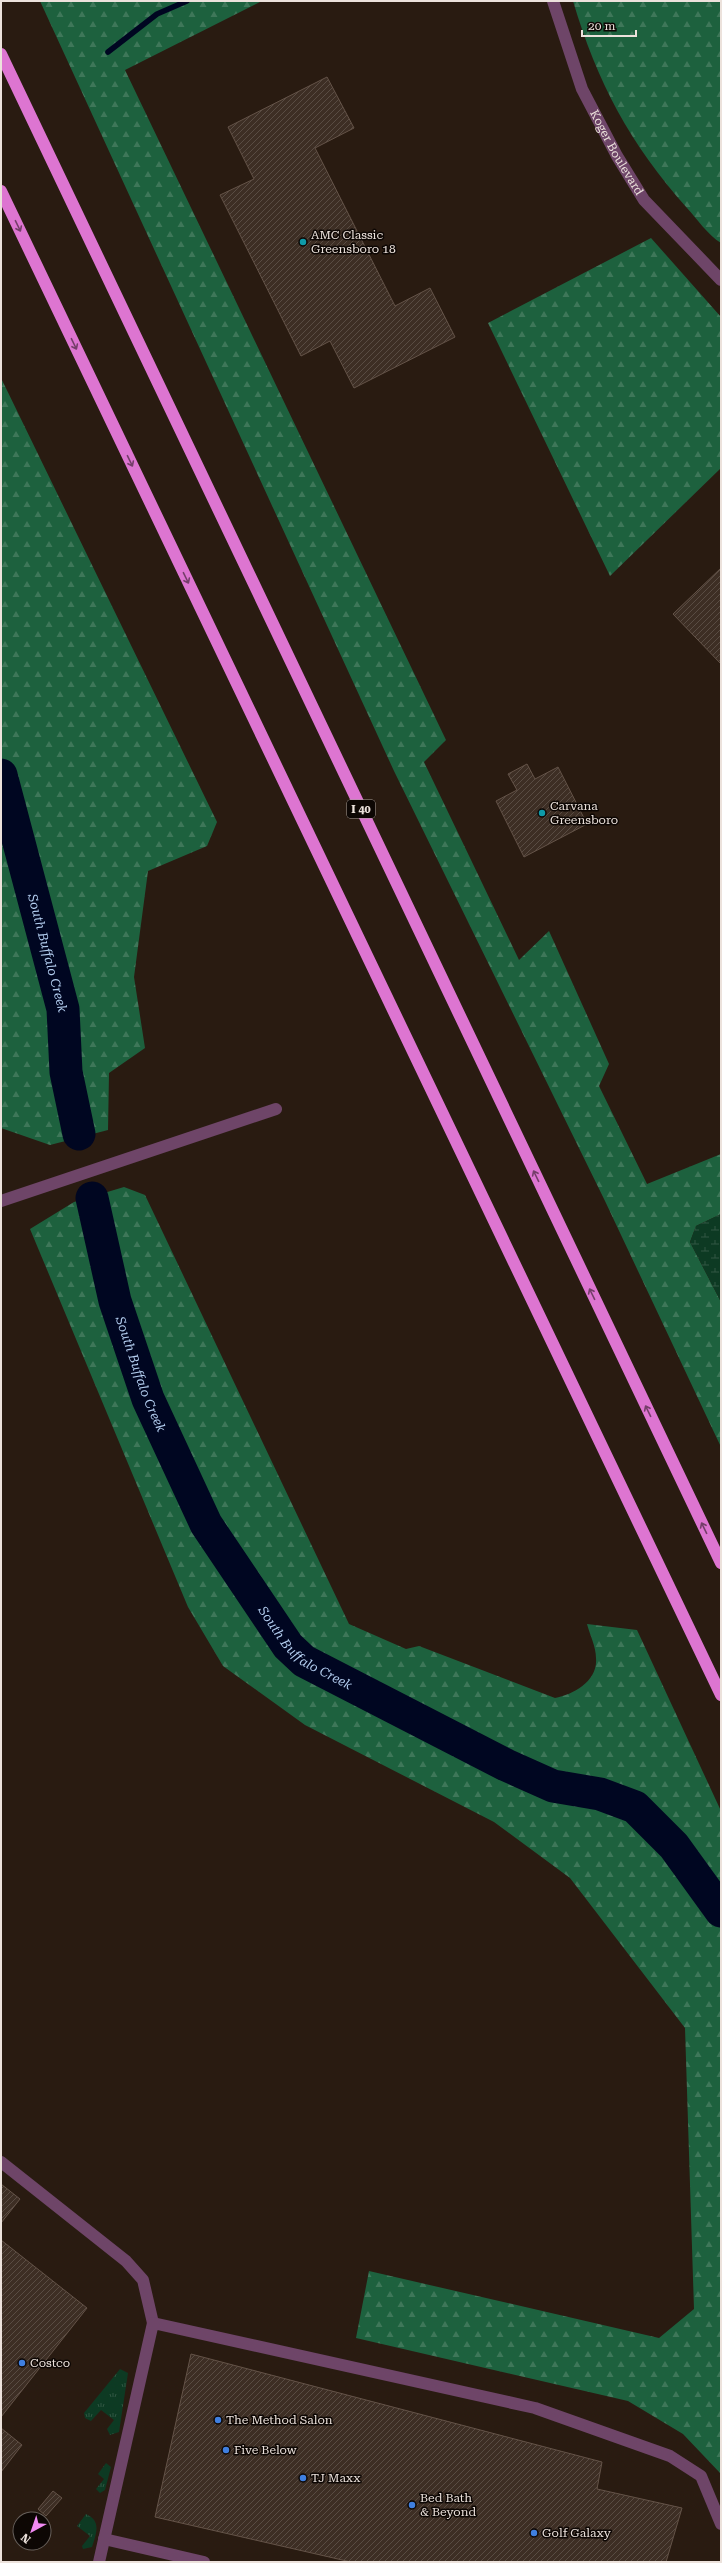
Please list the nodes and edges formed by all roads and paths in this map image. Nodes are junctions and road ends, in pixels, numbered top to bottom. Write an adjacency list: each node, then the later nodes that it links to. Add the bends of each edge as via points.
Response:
1 (554, 1): 4 (street, Koger Boulevard, via 582,90 617,156 644,200)
2 (1, 54): 7 (highway, I 40, one-way to 2)
3 (1, 191): 8 (highway, one-way to 8)
4 (721, 280)
5 (276, 1109): 6 (street)
6 (1, 1201)
7 (721, 1563)
8 (721, 1695)
9 (1, 2162): 10 (street, via 126,2261 143,2280)
10 (153, 2323): 11 (street, via 542,2410 670,2456 702,2476); 12 (street)
11 (721, 2524)
12 (104, 2539): 13 (street); 14 (street)
13 (99, 2562)
14 (204, 2562)

